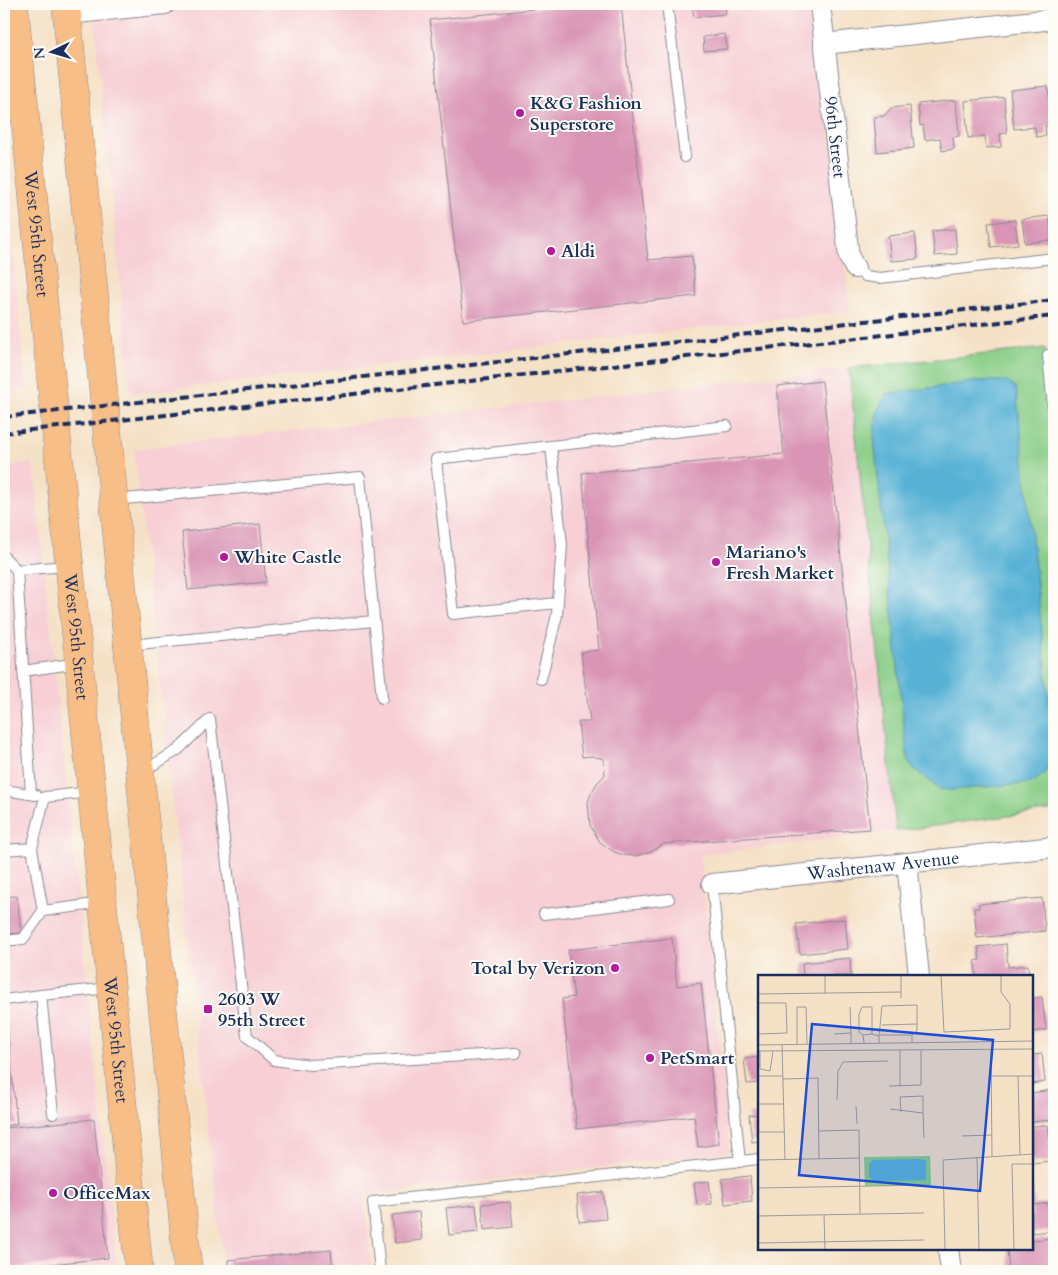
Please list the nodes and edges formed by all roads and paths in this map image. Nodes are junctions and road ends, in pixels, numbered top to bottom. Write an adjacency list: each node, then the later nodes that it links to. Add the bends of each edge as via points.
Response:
1 (14, 4): 17 (main road, West 95th Street)
2 (165, 4): 5 (street)
3 (667, 4): 8 (lane)
4 (820, 4): 7 (street, 96th Street)
5 (67, 9): 15 (main road)
6 (1054, 19): 7 (street)
7 (824, 44): 10 (street, 96th Street, via 849,257)
8 (685, 158)
9 (1054, 258): 10 (lane, via 880,278 864,276)
10 (855, 268)
11 (1048, 355): 12 (lane)
12 (1054, 417)
13 (727, 426): 14 (lane)
14 (551, 446): 19 (lane, via 562,545); 19 (lane, via 436,459 453,614)
15 (114, 500): 20 (lane, via 360,477); 21 (main road)
16 (4, 558): 18 (lane)
17 (70, 566): 18 (lane); 22 (main road, West 95th Street)
18 (17, 570): 23 (lane)
19 (557, 604): 24 (lane)
20 (374, 621): 21 (lane); 25 (lane)
21 (127, 645): 26 (main road)
22 (79, 663): 23 (lane); 28 (main road, West 95th Street)
23 (23, 671): 29 (lane)
24 (541, 678)
25 (382, 698)
26 (140, 773): 45 (lane, via 178,750 210,719 247,1036 274,1060 310,1065); 51 (main road)
27 (4, 790): 29 (lane)
28 (92, 792): 30 (lane); 37 (main road, West 95th Street)
29 (31, 794): 30 (lane)
30 (44, 797): 32 (lane)
31 (1054, 847): 34 (street, Washtenaw Avenue)
32 (32, 848): 33 (lane); 38 (lane)
33 (4, 850)
34 (907, 863): 35 (street, Washtenaw Avenue); 41 (street)
35 (712, 884): 48 (lane)
36 (669, 899): 39 (lane)
37 (103, 903): 38 (lane); 42 (main road, West 95th Street)
38 (43, 911): 40 (lane, via 24,939)
39 (544, 914)
40 (4, 942)
41 (919, 975)
42 (111, 988): 43 (lane); 50 (main road, West 95th Street)
43 (41, 995): 44 (lane); 46 (lane)
44 (4, 1000)
45 (516, 1053)
46 (53, 1114)
47 (758, 1159): 48 (lane)
48 (740, 1162): 52 (lane, via 372,1202)
49 (948, 1250): 53 (street)
50 (139, 1271)
51 (188, 1271)
52 (380, 1271)
53 (950, 1271)

